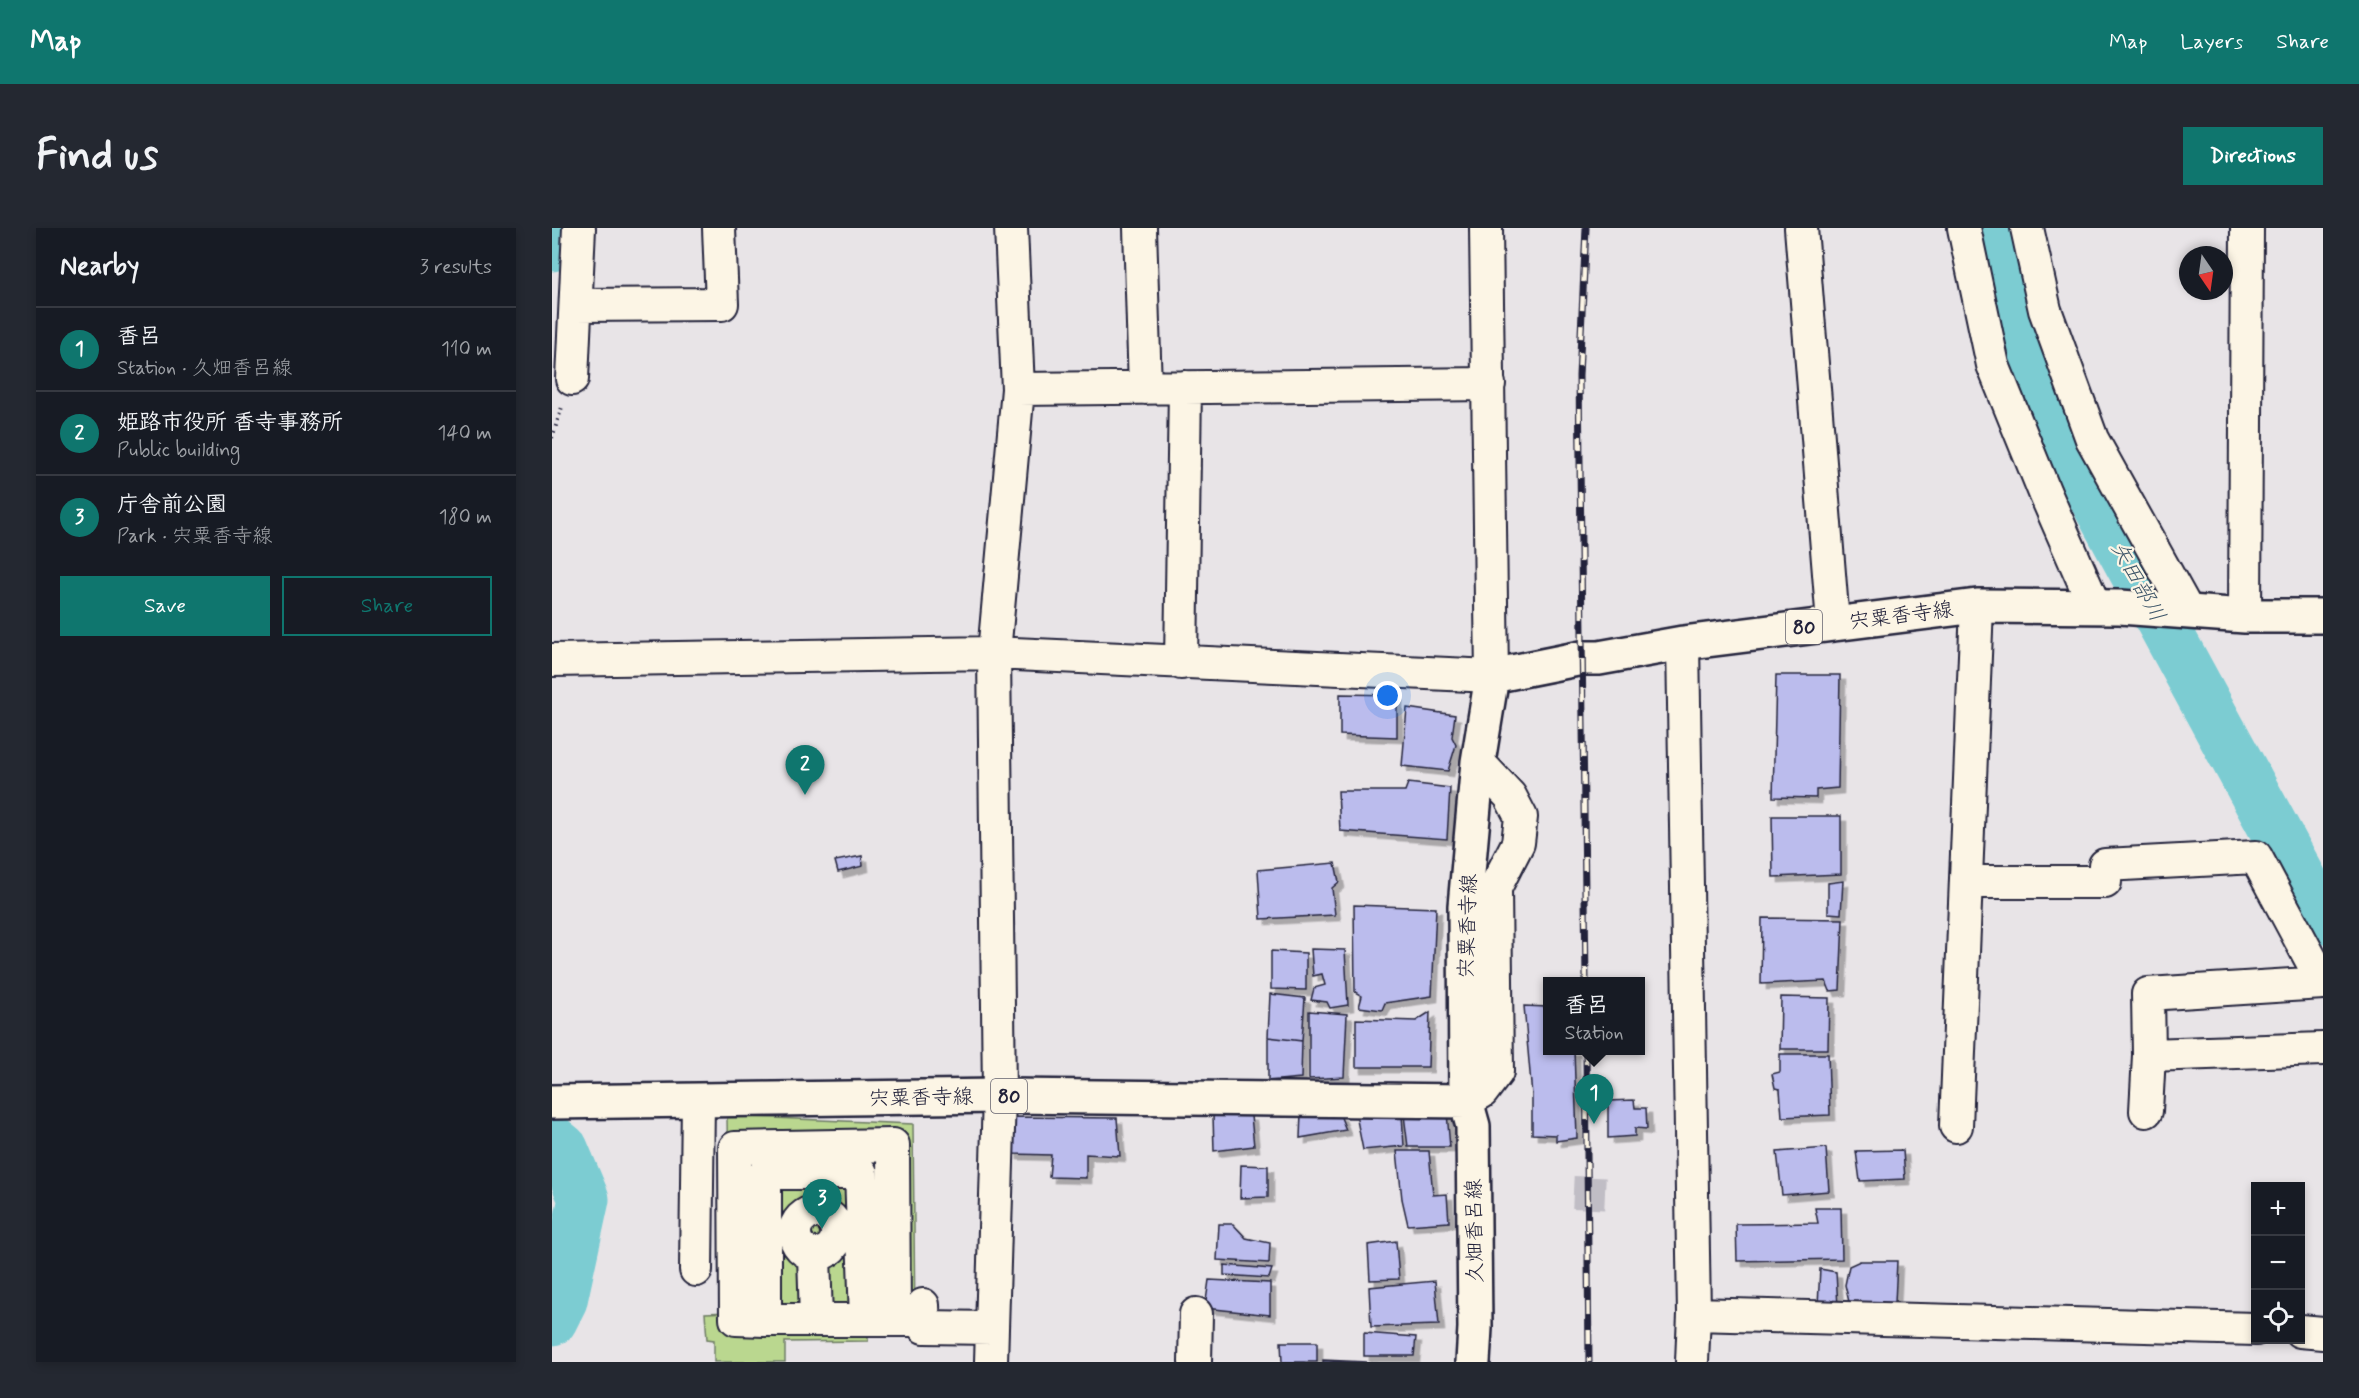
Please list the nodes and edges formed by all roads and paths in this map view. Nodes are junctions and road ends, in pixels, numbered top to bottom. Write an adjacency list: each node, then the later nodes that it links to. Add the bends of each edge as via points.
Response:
1 (579, 228): 10 (street)
2 (719, 228): 10 (street, via 722,304)
3 (1011, 228): 14 (street)
4 (1140, 228): 15 (street)
5 (1486, 228): 12 (street)
6 (1802, 228): 21 (street)
7 (1964, 228): 17 (street, via 1993,365 2045,493)
8 (2027, 228): 18 (street, via 2045,310 2092,439)
9 (2247, 228): 19 (street)
10 (576, 305): 11 (street)
11 (572, 379)
12 (1488, 384): 13 (street); 26 (street)
13 (1185, 387): 15 (street); 25 (street)
14 (1018, 388): 15 (street); 23 (street)
15 (1145, 388)
16 (1977, 606): 17 (main road, 宍粟香寺線 / 80); 21 (main road, 宍粟香寺線 / 80); 28 (street)
17 (2107, 607): 18 (main road, 宍粟香寺線 / 80)
18 (2188, 612): 19 (main road, 宍粟香寺線 / 80)
19 (2245, 616): 20 (main road, 宍粟香寺線 / 80)
20 (2323, 616)
21 (1833, 623): 22 (main road, 宍粟香寺線 / 80)
22 (1683, 643): 26 (main road, 宍粟香寺線 / 80); 42 (street)
23 (994, 653): 24 (street); 25 (street); 32 (street)
24 (554, 660)
25 (1180, 663): 26 (street)
26 (1492, 676): 27 (main road, 宍粟香寺線)
27 (1478, 762): 34 (main road, 宍粟香寺線, via 1465,906); 34 (street, via 1510,796 1521,817 1518,843 1495,888 1497,1071 1482,1092)
28 (1966, 882): 29 (street, via 2105,882 2105,865 2256,857); 37 (street)
29 (2323, 983): 31 (street, via 2148,994)
30 (2323, 1049): 31 (street)
31 (2149, 1055): 36 (street)
32 (999, 1096): 33 (main road, 宍粟香寺線 / 80); 34 (main road, 宍粟香寺線 / 80); 46 (street)
33 (698, 1100): 35 (main road, 宍粟香寺線 / 80); 40 (street)
34 (1466, 1101): 52 (main road, 久畑香呂線, via 1473,1126)
35 (552, 1102)
36 (2146, 1111)
37 (1956, 1126)
38 (815, 1160): 39 (street); 39 (street, via 861,1173); 39 (street, via 765,1173); 43 (street, via 893,1145); 45 (street, via 735,1148 736,1319)
39 (815, 1227): 43 (street); 44 (street, via 799,1244 814,1255); 45 (street)
40 (696, 1270)
41 (1196, 1314): 51 (street)
42 (1694, 1314): 47 (street); 53 (street)
43 (901, 1316): 44 (street); 46 (street, via 924,1327)
44 (816, 1319): 45 (street)
45 (765, 1320)
46 (992, 1328): 50 (street)
47 (2251, 1329)
48 (2305, 1331): 49 (street)
49 (2323, 1333)
50 (991, 1362)
51 (1195, 1362)
52 (1473, 1362)
53 (1692, 1362)

